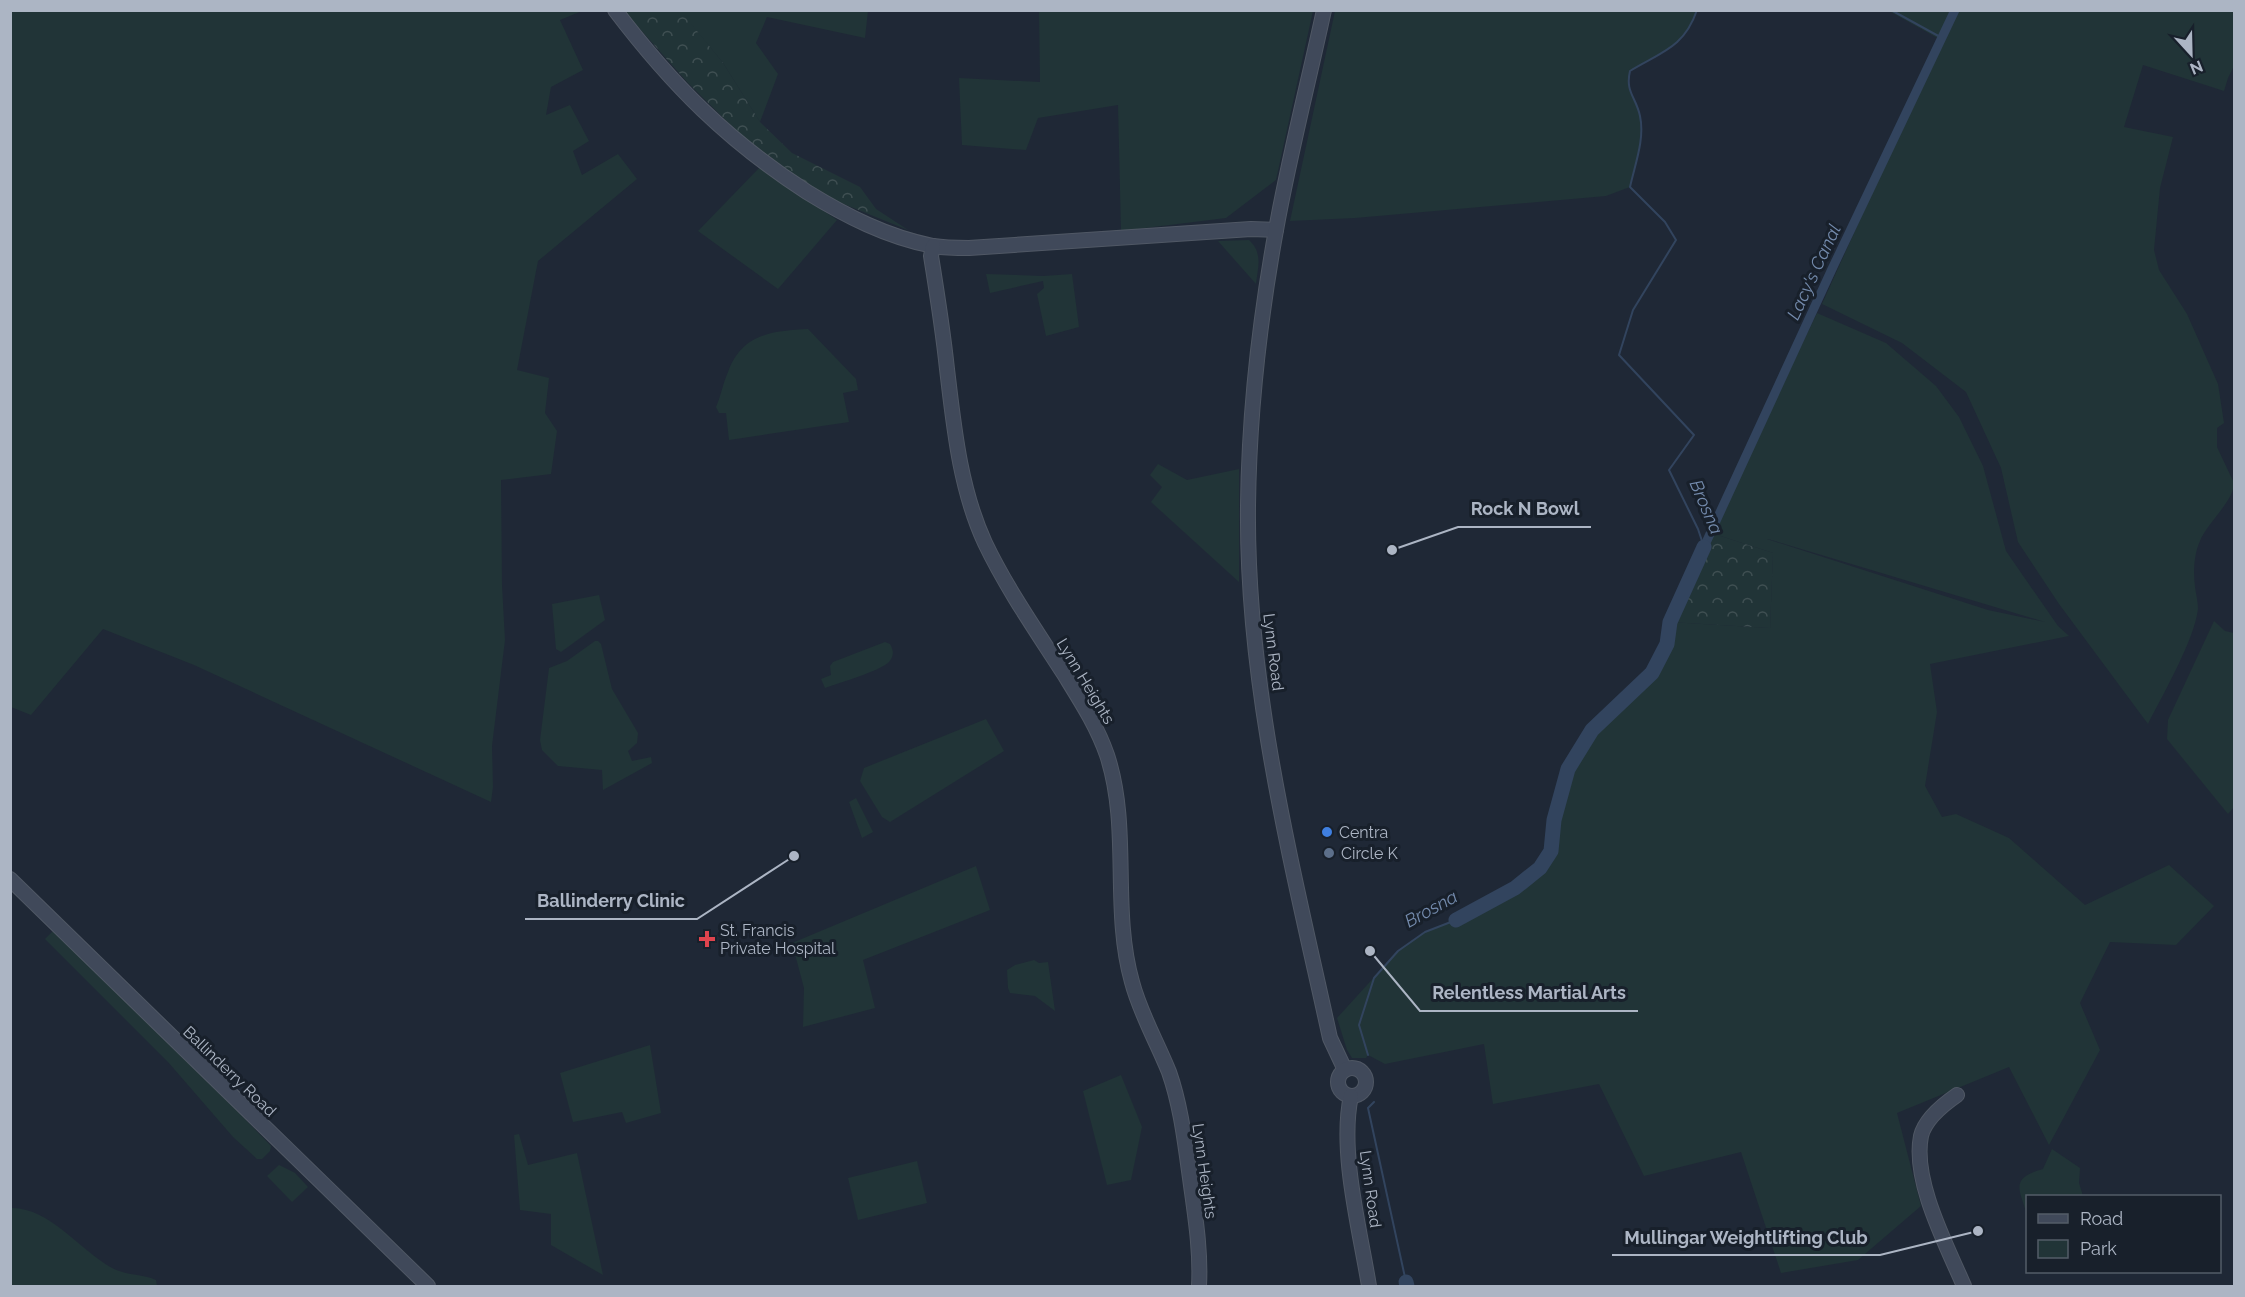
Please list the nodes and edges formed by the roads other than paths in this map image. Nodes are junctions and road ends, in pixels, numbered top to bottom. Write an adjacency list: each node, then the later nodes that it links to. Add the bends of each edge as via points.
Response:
1 (615, 10): 4 (street, via 653,60 698,106 767,166 843,214)
2 (1324, 10): 3 (street, Lynn Road)
3 (1276, 230): 4 (street, via 969,248); 6 (street, Lynn Road, via 1252,425 1248,507 1252,613 1282,819 1330,1038)
4 (933, 246): 10 (street, Lynn Heights, via 931,256 954,425 972,510 1000,572 1095,726 1113,776 1125,946 1132,982 1169,1073 1181,1116 1201,1260)
5 (10, 879): 9 (street, Ballinderry Road)
6 (1345, 1070): 8 (street, Lynn Road, via 1340,1075 1339,1087); 8 (street, Lynn Road, via 1358,1069 1366,1077 1364,1090)
7 (1957, 1095): 12 (street, via 1939,1107 1922,1134 1921,1166 1931,1207)
8 (1352, 1096): 11 (street, Lynn Road, via 1347,1114 1348,1155)
9 (428, 1287)
10 (1199, 1287)
11 (1370, 1287)
12 (1964, 1287)

